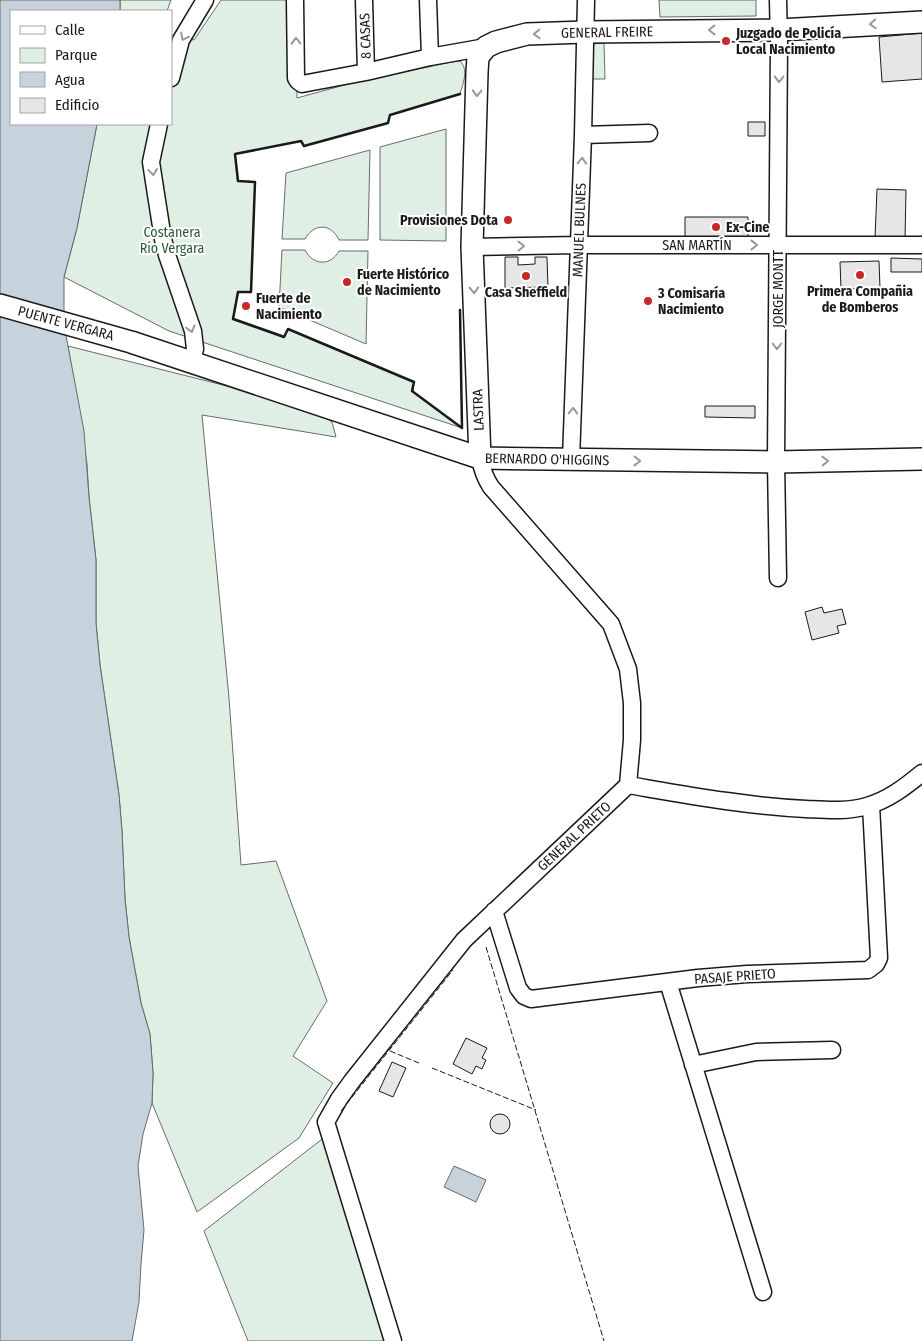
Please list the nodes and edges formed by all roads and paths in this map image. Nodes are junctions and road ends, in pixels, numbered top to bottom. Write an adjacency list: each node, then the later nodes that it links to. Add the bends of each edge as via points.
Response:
1 (204, 0): 13 (street, one-way to 13, via 181,40)
2 (295, 0): 12 (street, GENERAL FREIRE, one-way to 2, via 304,84 299,82 296,78)
3 (364, 0): 12 (street, 8 CASAS)
4 (428, 0): 11 (street)
5 (586, 0): 9 (street, MANUEL BULNES)
6 (778, 0): 8 (street, JORGE MONTT)
7 (922, 22): 8 (main road, GENERAL FREIRE, one-way to 8)
8 (779, 30): 9 (main road, GENERAL FREIRE, one-way to 9); 18 (street, JORGE MONTT, one-way to 18)
9 (585, 32): 10 (main road, GENERAL FREIRE, one-way to 10, via 527,34); 16 (street, MANUEL BULNES)
10 (486, 46): 11 (street, GENERAL FREIRE); 20 (main road, LASTRA, one-way to 20, via 478,57)
11 (430, 57): 12 (street, GENERAL FREIRE)
12 (366, 72)
13 (172, 74)
14 (159, 125): 23 (street, one-way to 23, via 151,162 165,247 193,331 195,349)
15 (649, 133): 16 (street)
16 (583, 135): 17 (street, MANUEL BULNES, one-way to 16)
17 (579, 245): 18 (street, SAN MARTÍN, one-way to 18); 20 (street, SAN MARTÍN, one-way to 17); 26 (street, MANUEL BULNES, one-way to 17)
18 (778, 245): 19 (street, SAN MARTÍN); 27 (street, JORGE MONTT, one-way to 27)
19 (922, 245)
20 (472, 247): 24 (main road, LASTRA, one-way to 24)
21 (0, 305): 22 (main road, PUENTE VERGARA)
22 (132, 342): 23 (main road, BERNARDO O'HIGGINS)
23 (192, 361): 24 (main road, BERNARDO O'HIGGINS)
24 (480, 458): 26 (main road, BERNARDO O'HIGGINS); 30 (street, LASTRA, via 491,487 611,624 628,669 632,703)
25 (922, 458): 27 (main road, BERNARDO O'HIGGINS, one-way to 25)
26 (571, 460): 27 (main road, BERNARDO O'HIGGINS, one-way to 27)
27 (776, 462): 28 (street, JORGE MONTT)
28 (778, 578)
29 (922, 773): 31 (street, via 892,796)
30 (628, 785): 31 (street, via 788,808 840,810); 32 (street, GENERAL PRIETO)
31 (871, 805): 33 (street, PASAJE PRIETO, via 878,958 874,967 868,970 747,974)
32 (494, 911): 33 (street, PASAJE PRIETO, via 518,988 528,998); 37 (street, GENERAL PRIETO, via 458,947 352,1081 326,1122)
33 (668, 982): 35 (street)
34 (832, 1050): 35 (street, via 756,1052)
35 (693, 1064): 36 (street)
36 (763, 1292)
37 (393, 1341)

